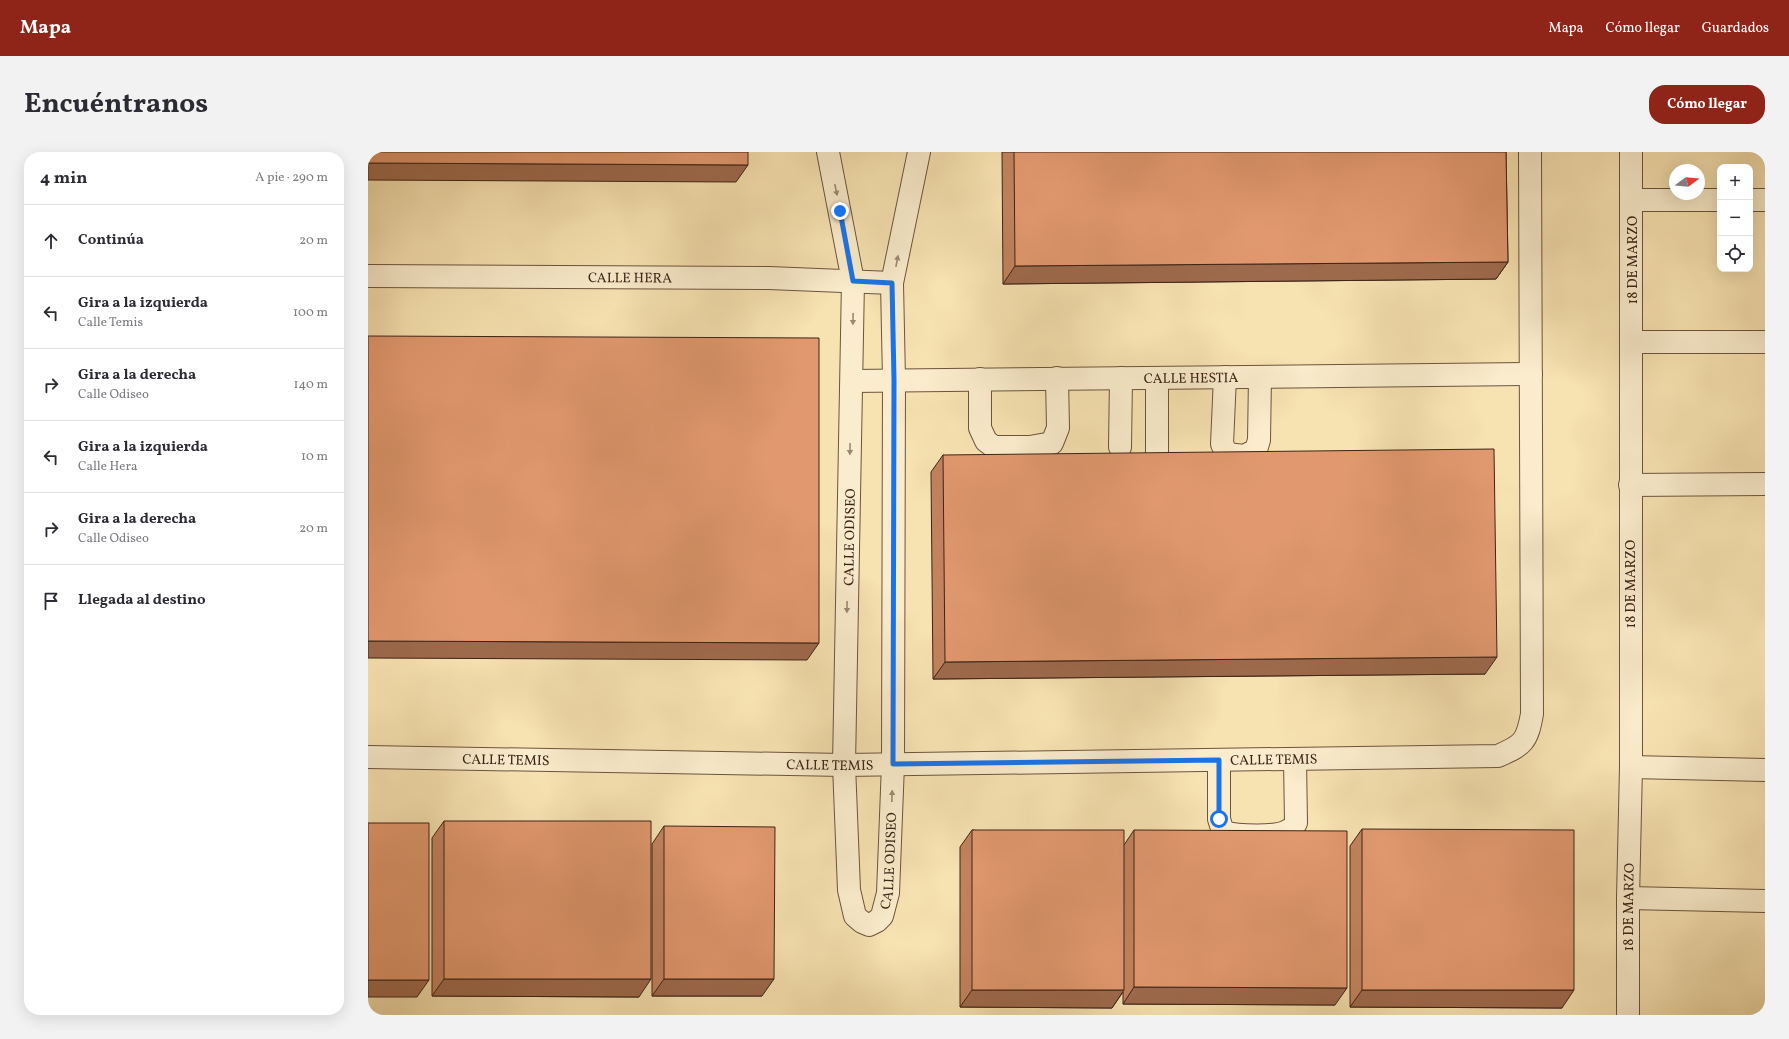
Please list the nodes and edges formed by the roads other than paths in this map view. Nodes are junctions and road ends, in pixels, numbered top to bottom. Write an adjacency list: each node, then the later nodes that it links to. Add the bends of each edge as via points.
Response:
1 (828, 152): 10 (street, CALLE ODISEO, one-way to 10)
2 (919, 152): 11 (street, CALLE ODISEO, one-way to 2)
3 (1530, 152): 14 (street)
4 (1632, 152): 5 (street, 18 DE MARZO)
5 (1632, 200): 6 (street); 12 (street, 18 DE MARZO)
6 (1717, 200)
7 (1753, 200): 8 (street)
8 (1765, 200)
9 (368, 276): 10 (street, CALLE HERA, via 761,278)
10 (853, 281): 11 (street, CALLE HERA); 22 (street, CALLE ODISEO, one-way to 22)
11 (892, 283): 21 (street, CALLE ODISEO)
12 (1632, 342): 13 (street); 26 (street, 18 DE MARZO)
13 (1765, 342)
14 (1531, 374): 16 (street, CALLE HESTIA); 28 (street, CALLE TEMIS, via 1532,714 1526,739 1515,749 1498,756)
15 (1225, 377): 16 (street, CALLE HESTIA); 16 (street, via 1222,444 1227,454 1244,456 1256,450); 19 (street, CALLE HESTIA)
16 (1260, 377)
17 (1058, 378): 18 (street, CALLE HESTIA); 20 (street, CALLE HESTIA); 20 (street, via 1058,428 1052,443 1030,447 994,447 986,441 980,428)
18 (1121, 378): 19 (street, CALLE HESTIA); 23 (street)
19 (1157, 378): 24 (street)
20 (980, 379): 21 (street, CALLE HESTIA)
21 (894, 380): 22 (street, CALLE HESTIA); 30 (street, CALLE ODISEO)
22 (852, 381): 31 (street, CALLE ODISEO, one-way to 31)
23 (1120, 447)
24 (1157, 452)
25 (1765, 484): 26 (street)
26 (1630, 485): 32 (street, 18 DE MARZO)
27 (368, 757): 31 (street, CALLE TEMIS)
28 (1295, 759): 29 (street, CALLE TEMIS); 29 (street, via 1296,823 1288,831 1278,834 1233,835 1222,832 1219,819)
29 (1219, 760): 30 (street, CALLE TEMIS)
30 (893, 764): 31 (street, CALLE TEMIS); 31 (street, CALLE ODISEO, one-way to 30, via 849,890 855,916 869,925 882,916 888,893)
31 (844, 765)
32 (1631, 767): 33 (street); 34 (street, 18 DE MARZO)
33 (1765, 770)
34 (1628, 898): 35 (street); 36 (street, 18 DE MARZO)
35 (1765, 901)
36 (1628, 1015)

